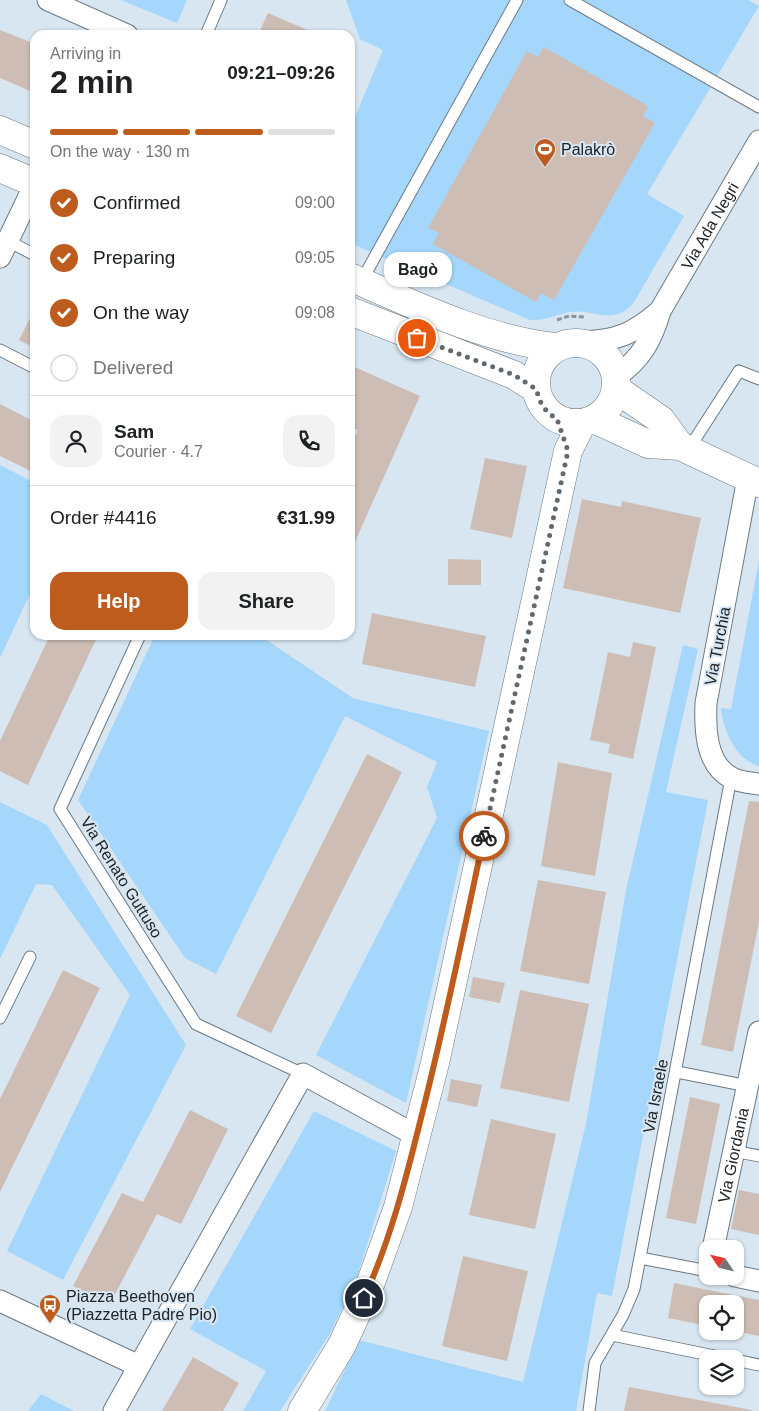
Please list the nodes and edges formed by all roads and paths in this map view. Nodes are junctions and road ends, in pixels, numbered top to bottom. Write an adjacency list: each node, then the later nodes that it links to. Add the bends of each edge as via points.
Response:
1 (48, 0): 5 (street)
2 (221, 0): 6 (lane)
3 (517, 0): 16 (lane)
4 (570, 0): 7 (lane)
5 (116, 30)
6 (208, 30)
7 (759, 107)
8 (0, 130): 10 (street)
9 (759, 141): 17 (street, Via Ada Negri)
10 (30, 143)
11 (0, 168): 12 (street)
12 (30, 182)
13 (30, 194): 14 (street)
14 (4, 249): 15 (lane)
15 (30, 253)
16 (355, 280): 19 (street, via 462,323 527,344)
17 (660, 311): 19 (street, Via Ada Negri, via 640,328 607,342); 23 (street, Via Ada Negri, via 653,335 642,353)
18 (355, 313): 24 (street, via 514,375)
19 (570, 332): 23 (street, via 604,353 612,364); 24 (street, via 539,365)
20 (0, 350): 21 (lane)
21 (30, 365)
22 (759, 379): 26 (lane, via 740,371)
23 (616, 383): 25 (street, via 608,406); 26 (street, via 661,420)
24 (536, 389): 25 (street, via 547,412)
25 (578, 420): 26 (street, via 648,444); 37 (street, via 568,451)
26 (684, 448): 27 (street)
27 (754, 481): 29 (street, Via Turchia, via 706,703 705,730 712,754)
28 (138, 640): 35 (lane, Via Renato Guttuso, via 60,809 196,1024)
29 (731, 778): 30 (street); 34 (lane, Via Israele)
30 (759, 784)
31 (30, 957): 32 (lane)
32 (0, 1018)
33 (759, 1034): 36 (street, Via Giordania)
34 (677, 1072): 36 (lane); 41 (lane, Via Israele)
35 (303, 1074): 37 (street); 50 (street)
36 (748, 1086): 38 (street, Via Giordania)
37 (417, 1136): 52 (street, via 398,1208 371,1282 342,1345)
38 (734, 1151): 39 (lane); 40 (street, Via Giordania)
39 (759, 1156)
40 (715, 1240)
41 (640, 1258): 42 (lane); 46 (lane, Via Israele, via 630,1302)
42 (699, 1269)
43 (744, 1278): 44 (street)
44 (759, 1281)
45 (0, 1301): 50 (street)
46 (612, 1336): 47 (lane); 53 (lane, Via Israele, via 595,1363)
47 (699, 1353)
48 (744, 1362): 49 (lane)
49 (759, 1365)
50 (139, 1366): 51 (street)
51 (114, 1411)
52 (302, 1411)
53 (589, 1411)

